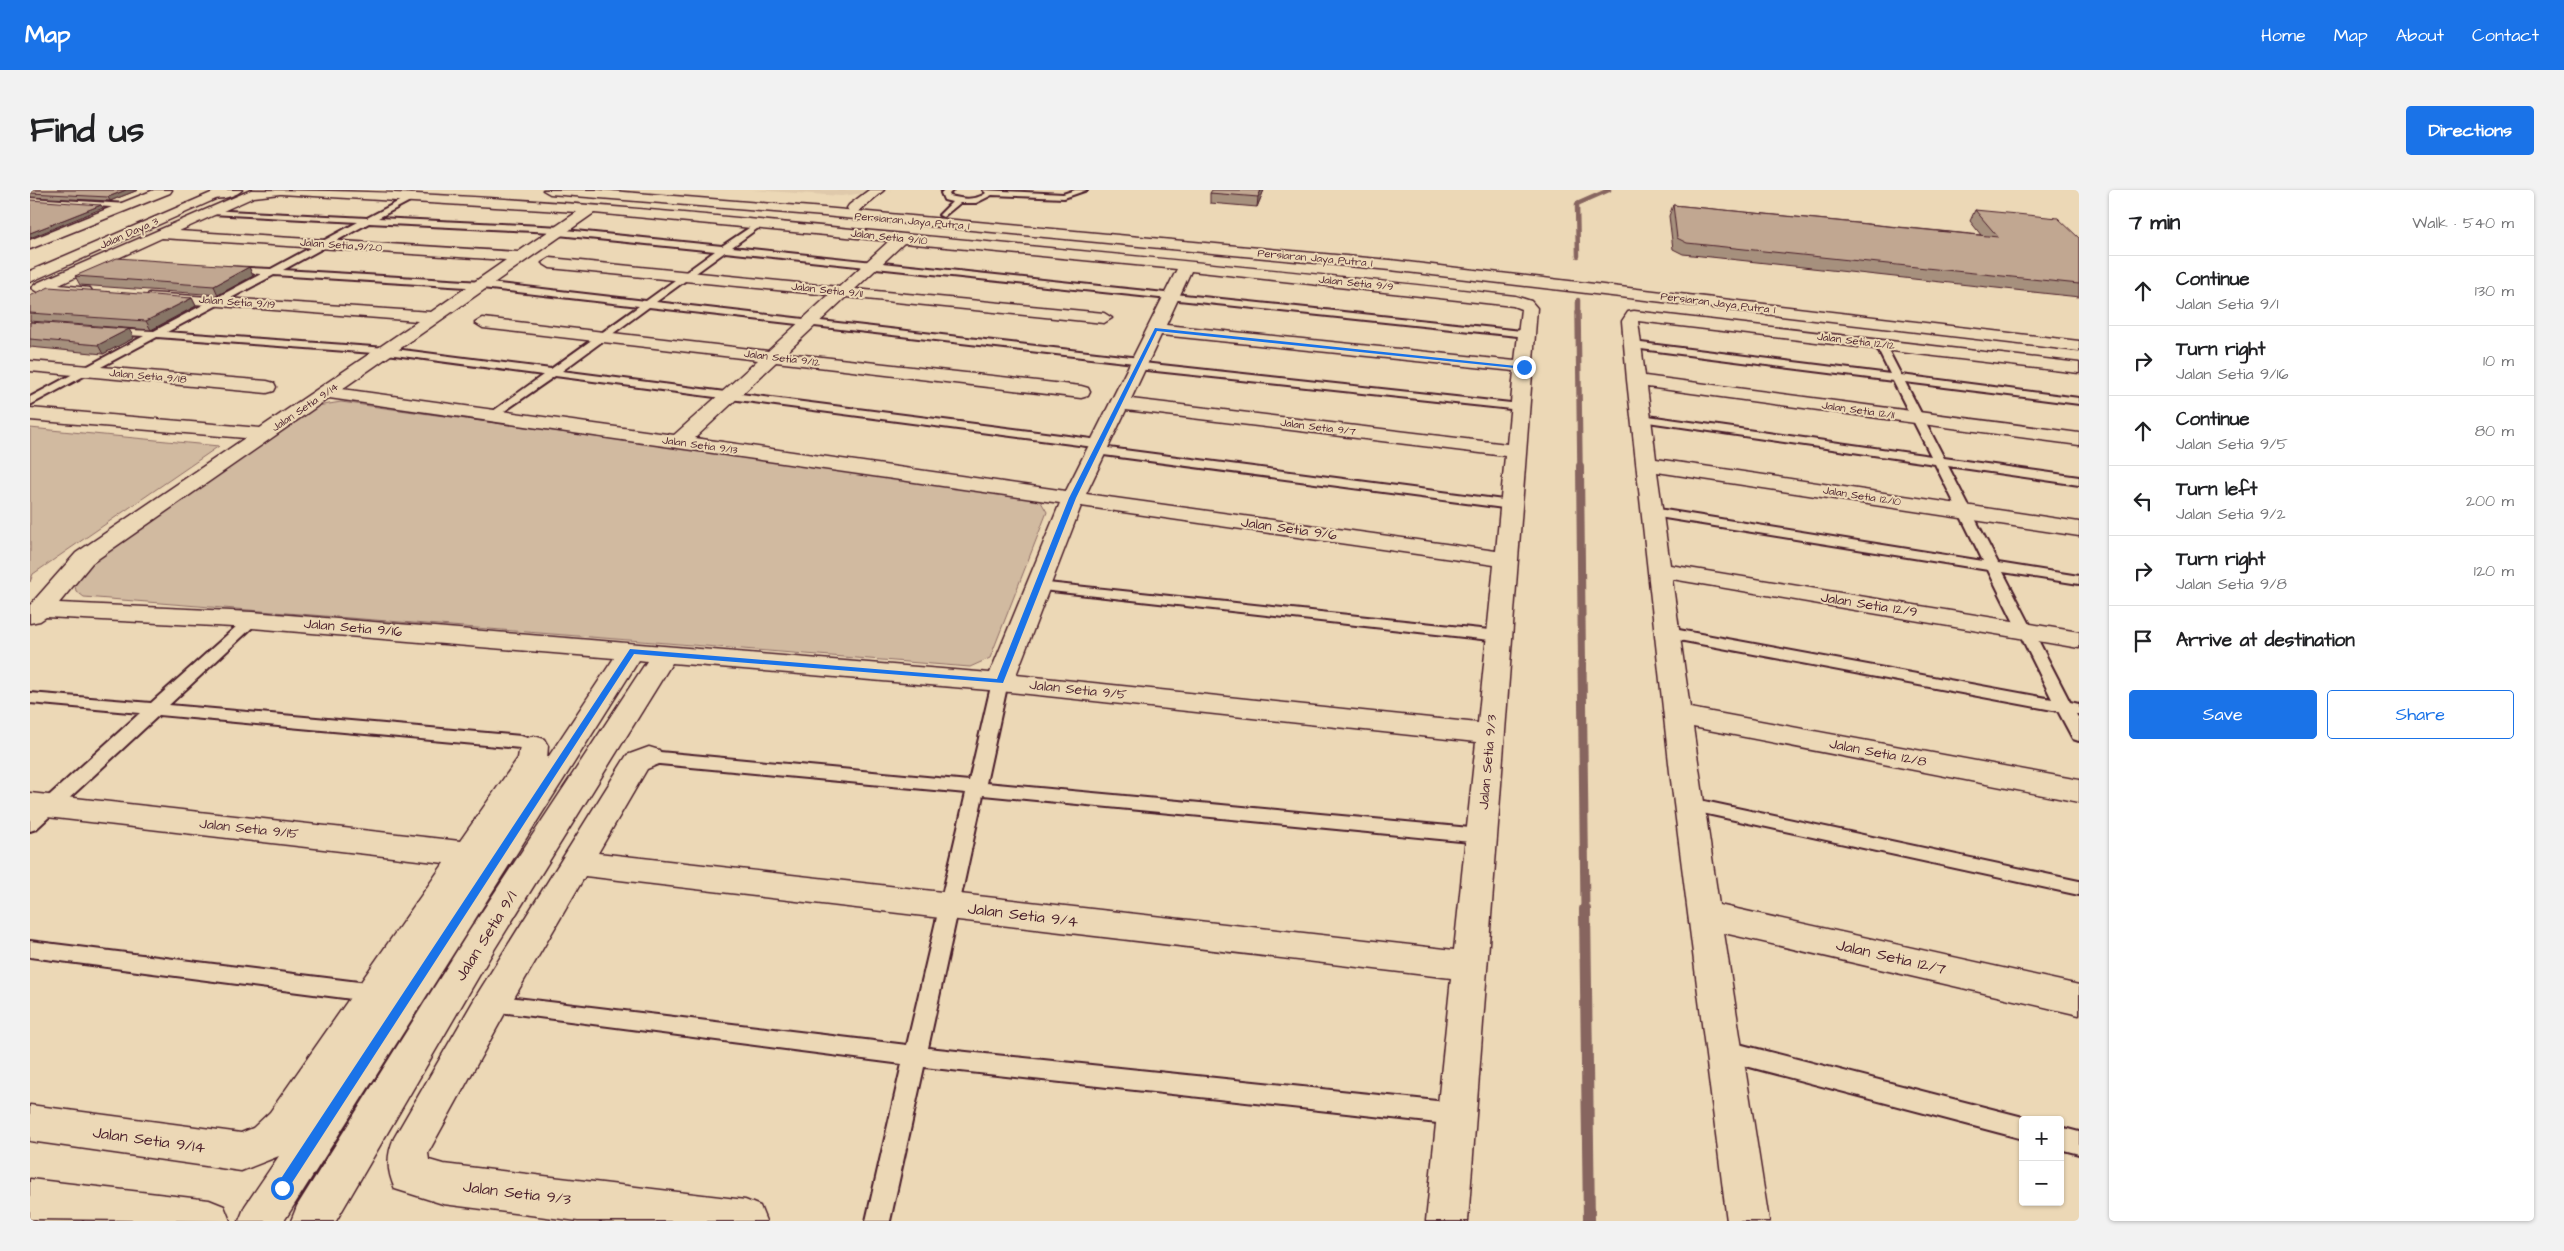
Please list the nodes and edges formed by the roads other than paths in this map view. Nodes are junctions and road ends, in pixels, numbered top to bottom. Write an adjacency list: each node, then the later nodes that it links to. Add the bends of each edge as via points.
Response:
1 (165, 190): 14 (street)
2 (235, 190): 9 (street)
3 (280, 190): 11 (street, Jalan Setia 9/10); 17 (street, Jalan Setia 9/10, via 251,194)
4 (550, 190): 60 (street, Persiaran Jaya Putra 1, via 1390,265)
5 (657, 190): 15 (street, Persiaran Jaya Putra 1)
6 (877, 190): 15 (street)
7 (947, 190): 13 (lane, via 945,195)
8 (1083, 190): 10 (lane, via 1064,196)
9 (213, 191): 34 (street, Jalan Daya 3); 39 (street, Jalan Daya 3)
10 (988, 191): 13 (lane, via 981,199)
11 (409, 198): 16 (street, Jalan Setia 9/10); 19 (lane)
12 (30, 200): 14 (lane)
13 (959, 200): 18 (lane)
14 (126, 206): 22 (street)
15 (854, 208): 18 (street, Persiaran Jaya Putra 1)
16 (591, 210): 20 (street, Jalan Setia 9/10); 23 (street, Jalan Setia 9/14)
17 (210, 212): 19 (lane); 24 (street, Jalan Setia 9/10)
18 (943, 215): 54 (street, Persiaran Jaya Putra 1, via 1374,253)
19 (371, 220): 23 (lane); 26 (lane)
20 (758, 224): 25 (street, Jalan Setia 9/10); 28 (lane)
21 (39, 225): 22 (street)
22 (73, 228): 27 (street)
23 (560, 231): 28 (lane); 29 (street, Jalan Setia 9/14)
24 (160, 234): 26 (street, Jalan Setia 9/20); 30 (street, Jalan Setia 9/10)
25 (902, 238): 33 (street); 35 (street, Jalan Setia 9/10)
26 (325, 244): 29 (street, Jalan Setia 9/20); 37 (lane)
27 (30, 245)
28 (724, 249): 33 (lane); 38 (lane)
29 (523, 257): 40 (street, Jalan Setia 9/14)
30 (101, 260): 31 (lane); 39 (street, Jalan Setia 9/10)
31 (120, 262)
32 (550, 262): 38 (street, Jalan Setia 9/11)
33 (873, 264): 42 (street); 44 (lane)
34 (30, 265)
35 (1186, 266): 44 (street); 47 (street, Jalan Setia 9/9)
36 (216, 268): 37 (lane)
37 (274, 272): 40 (lane); 45 (lane)
38 (686, 276): 42 (street, Jalan Setia 9/11); 46 (lane)
39 (33, 285): 41 (street)
40 (482, 285): 46 (lane); 48 (street, Jalan Setia 9/14)
41 (96, 292)
42 (843, 292): 49 (street, Jalan Setia 9/11); 51 (street)
43 (143, 296): 45 (street, Jalan Setia 9/19)
44 (1171, 296): 52 (street); 55 (lane)
45 (219, 301): 48 (street, Jalan Setia 9/19); 56 (lane)
46 (647, 304): 51 (lane); 57 (lane)
47 (1526, 304): 55 (street, Jalan Setia 9/3, via 1529,308)
48 (436, 317): 61 (street, Jalan Setia 9/14)
49 (1104, 318)
50 (484, 323): 57 (street, Jalan Setia 9/12)
51 (809, 323): 62 (street); 63 (lane)
52 (1155, 329): 63 (street); 65 (street)
53 (98, 330): 56 (lane)
54 (2079, 333)
55 (1527, 334): 65 (street, Jalan Setia 9/3)
56 (156, 335): 61 (lane); 67 (lane)
57 (602, 337): 62 (street, Jalan Setia 9/12); 68 (lane)
58 (1633, 344): 59 (street, Jalan Setia 12/12, via 1630,321 1634,316 1646,316); 69 (lane); 70 (street)
59 (1880, 344): 66 (street, Jalan Setia 12/12); 69 (lane)
60 (2079, 346)
61 (387, 351): 68 (lane); 72 (street, Jalan Setia 9/14)
62 (772, 357): 73 (street, Jalan Setia 9/12); 74 (street)
63 (1138, 363): 77 (street); 78 (lane)
64 (30, 366): 67 (street, Jalan Setia 9/18)
65 (1524, 367): 78 (street, Jalan Setia 9/3)
66 (2079, 368)
67 (88, 371): 71 (street, Jalan Setia 9/18); 75 (lane)
68 (552, 373): 74 (lane); 80 (lane)
69 (1897, 378): 76 (lane); 82 (lane)
70 (1636, 380): 81 (street); 82 (street, Jalan Setia 12/11)
71 (267, 387)
72 (327, 392): 80 (street, Jalan Setia 9/13); 83 (street, Jalan Setia 9/14)
73 (1081, 392)
74 (730, 396): 85 (street); 86 (lane)
75 (30, 402)
76 (2079, 402)
77 (1119, 403): 86 (street); 87 (street, Jalan Setia 9/7)
78 (1520, 407): 87 (street, Jalan Setia 9/3)
79 (30, 414): 83 (street)
80 (492, 416): 85 (street, Jalan Setia 9/13)
81 (1641, 418): 88 (lane); 89 (street)
82 (1917, 418): 84 (street, Jalan Setia 12/11); 88 (lane)
83 (264, 434): 101 (street, Jalan Setia 9/14, via 84,558)
84 (2079, 440)
85 (679, 442): 91 (street, Jalan Setia 9/13)
86 (1098, 447): 91 (street); 92 (lane)
87 (1516, 451): 92 (street, Jalan Setia 9/3)
88 (1939, 461): 90 (lane); 94 (lane)
89 (1646, 464): 93 (street); 94 (street, Jalan Setia 12/10)
90 (2079, 481)
91 (1072, 498): 96 (street, Jalan Setia 9/6); 100 (street)
92 (1511, 505): 96 (street, Jalan Setia 9/3)
93 (1652, 512): 97 (lane); 98 (street)
94 (1965, 512): 95 (street, Jalan Setia 12/10); 97 (lane)
95 (2079, 529)
96 (1506, 560): 105 (street, Jalan Setia 9/3)
97 (1993, 566): 99 (lane); 103 (lane)
98 (1660, 570): 103 (street, Jalan Setia 12/9); 104 (street)
99 (2079, 580)
100 (1038, 586): 105 (lane); 109 (street)
101 (35, 613): 102 (street, Jalan Setia 9/16)
102 (252, 620): 107 (street, Jalan Setia 9/16); 112 (lane)
103 (2026, 631): 106 (street, Jalan Setia 12/9); 111 (lane)
104 (1668, 633): 111 (lane); 113 (street)
105 (1499, 636): 114 (street, Jalan Setia 9/3)
106 (2079, 640)
107 (632, 651): 108 (street, Jalan Setia 9/16); 142 (street)
108 (665, 654): 109 (street, Jalan Setia 9/5); 143 (street, Jalan Setia 9/1, via 482,940)
109 (1000, 682): 114 (street, Jalan Setia 9/5); 118 (lane)
110 (30, 698): 112 (lane)
111 (2072, 708): 115 (lane)
112 (153, 711): 116 (lane, via 521,742); 121 (lane)
113 (1678, 715): 119 (street, Jalan Setia 12/8); 120 (street)
114 (1491, 734): 122 (street, Jalan Setia 9/3)
115 (2079, 735)
116 (534, 746): 123 (street, via 532,758)
117 (649, 757): 118 (lane); 124 (street, via 637,762)
118 (976, 787): 122 (lane); 126 (lane)
119 (2079, 791)
120 (1690, 804): 125 (lane); 127 (street)
121 (36, 811): 123 (street, Jalan Setia 9/15)
122 (1481, 836): 129 (street, Jalan Setia 9/3)
123 (469, 854): 130 (street)
124 (577, 863): 126 (street, Jalan Setia 9/4); 132 (street)
125 (2079, 888)
126 (949, 906): 129 (street, Jalan Setia 9/4); 134 (lane)
127 (1704, 915): 131 (street, Jalan Setia 12/7); 133 (street)
128 (30, 949): 130 (lane)
129 (1469, 966): 135 (street, Jalan Setia 9/3)
130 (375, 993): 136 (street, Jalan Setia 9/14, via 284,1125 267,1142 241,1152)
131 (2079, 1000)
132 (491, 1004): 134 (lane); 144 (street, Jalan Setia 9/3, via 408,1150 409,1175 443,1184)
133 (1723, 1050): 137 (lane); 147 (street)
134 (915, 1056): 135 (lane); 145 (lane)
135 (1456, 1114): 146 (street, Jalan Setia 9/3)
136 (30, 1123)
137 (2019, 1127)
138 (2064, 1139): 139 (lane)
139 (2079, 1143)
140 (30, 1198): 141 (street)
141 (209, 1221)
142 (260, 1221)
143 (312, 1221)
144 (745, 1221)
145 (878, 1221)
146 (1447, 1221)
147 (1748, 1221)

